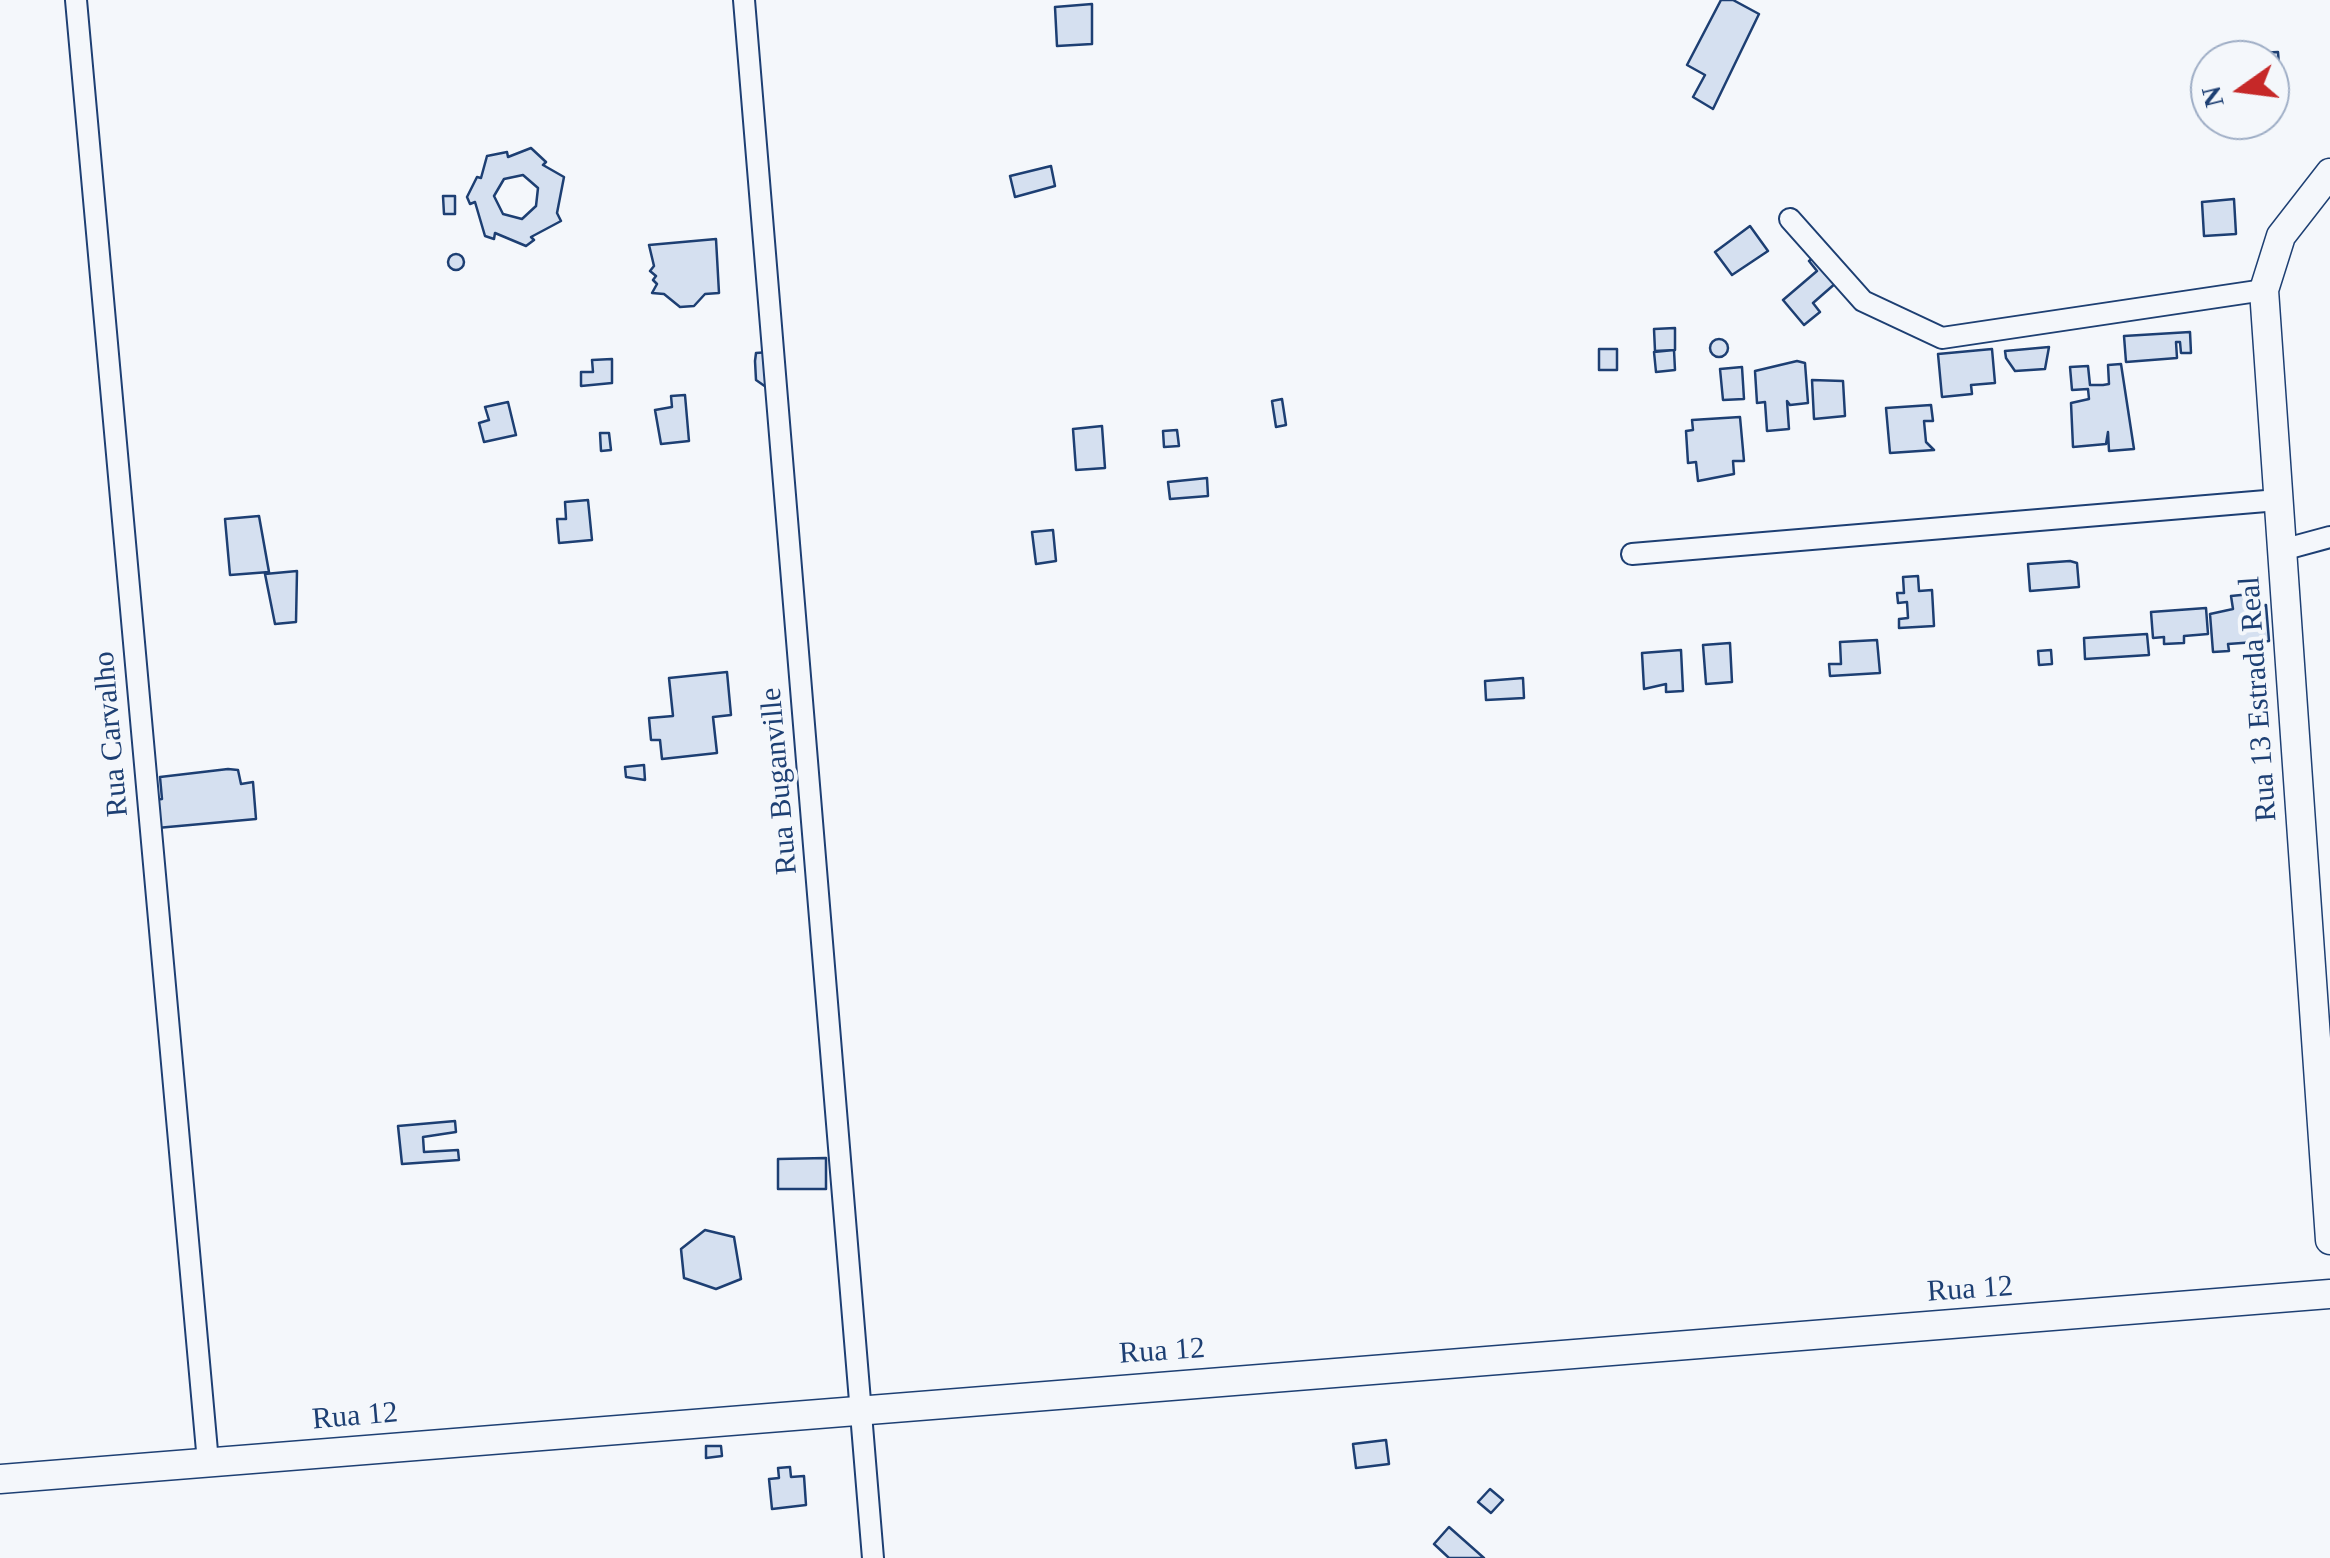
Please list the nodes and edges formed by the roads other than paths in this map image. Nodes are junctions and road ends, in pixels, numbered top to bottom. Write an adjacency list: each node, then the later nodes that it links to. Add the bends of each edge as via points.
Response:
1 (76, 0): 13 (street, Rua Carvalho)
2 (744, 0): 12 (street, Rua Buganville)
3 (2330, 174): 5 (street, Rua 13 Estrada Real, via 2281,236)
4 (1790, 219): 5 (street, via 1864,300 1942,338)
5 (2264, 290): 6 (street, Rua 13 Estrada Real)
6 (2278, 500): 8 (street, Rua 13 Estrada Real); 9 (street)
7 (2330, 537): 8 (street)
8 (2282, 550): 10 (street, Rua 13 Estrada Real)
9 (1632, 554)
10 (2330, 1240)
11 (2330, 1294): 12 (street, Rua 12)
12 (863, 1408): 13 (street, Rua 12); 15 (street, Rua Buganville)
13 (208, 1462): 14 (street, Rua 12)
14 (0, 1479)
15 (874, 1558)

